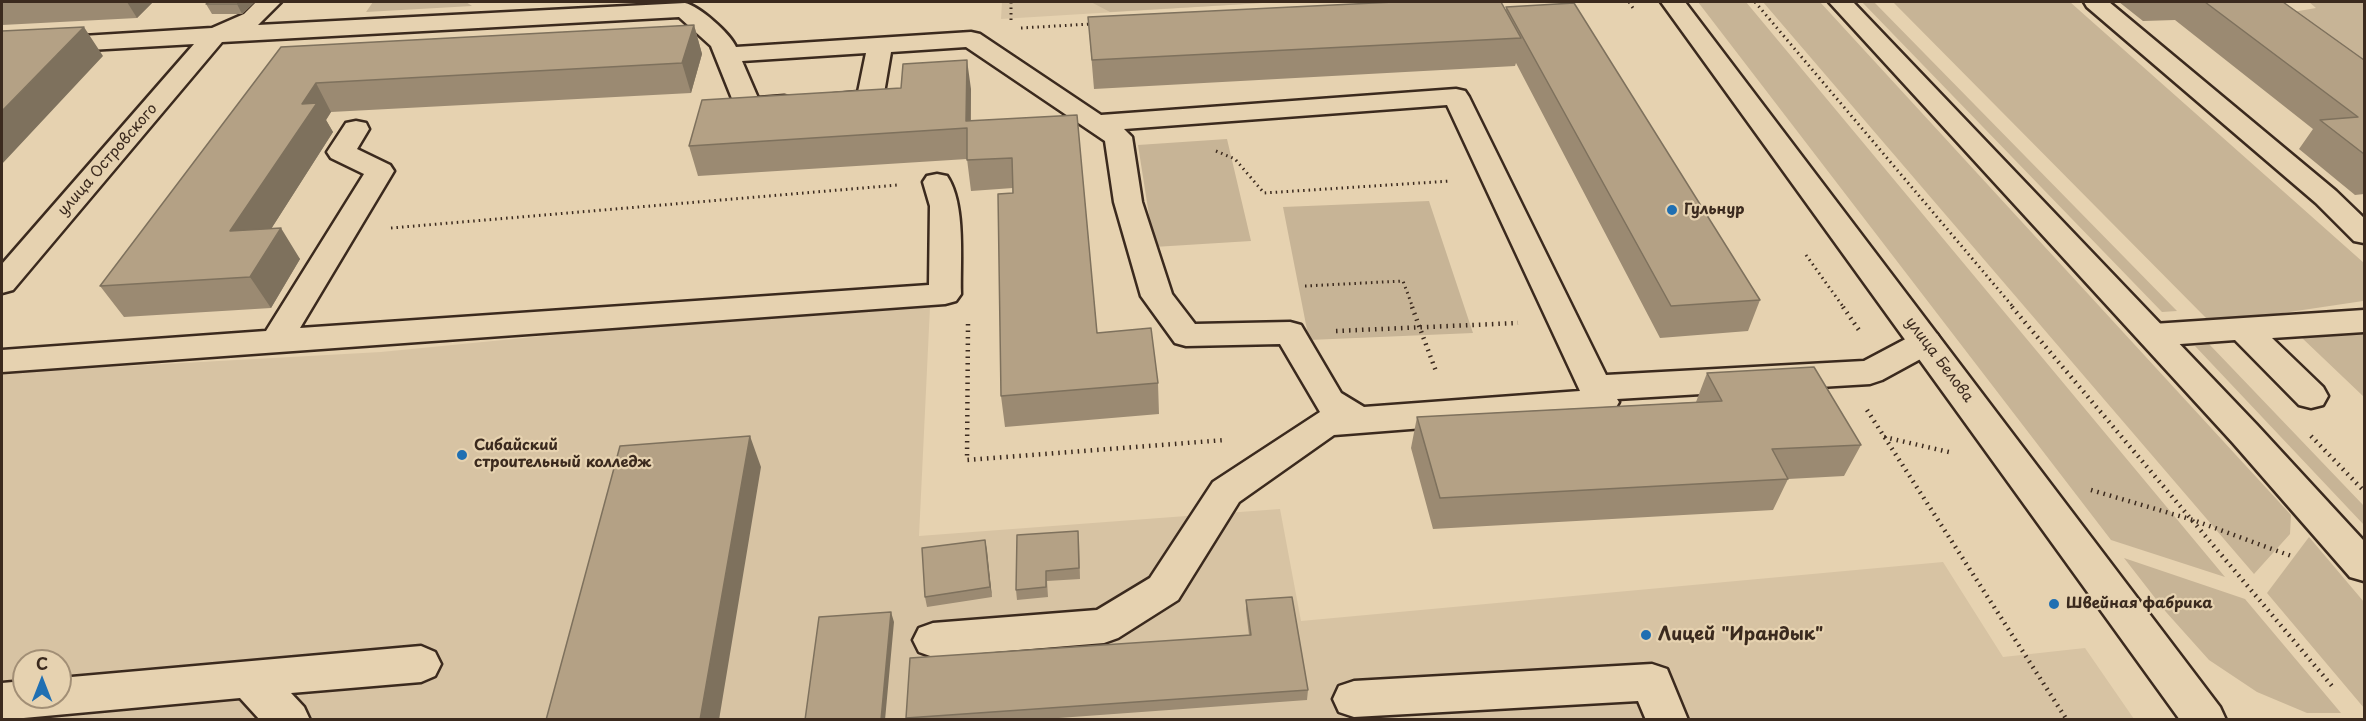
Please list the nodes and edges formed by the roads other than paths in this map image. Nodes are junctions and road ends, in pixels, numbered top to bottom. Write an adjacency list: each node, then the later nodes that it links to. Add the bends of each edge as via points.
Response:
1 (269, 2): 5 (main road, via 252,19)
2 (1673, 2): 19 (main road, улица Белова)
3 (1840, 2): 17 (main road)
4 (2095, 2): 12 (main road)
5 (214, 36): 7 (main road); 8 (main road, via 685,10 722,43); 14 (main road, улица Островского)
6 (880, 45): 8 (main road); 8 (main road, via 870,99 826,102 748,106); 9 (main road, via 970,39)
7 (2, 48)
8 (726, 54)
9 (1096, 123): 21 (main road, via 1456,97); 23 (main road, via 1118,137 1128,202 1157,296 1186,335 1290,333 1329,402)
10 (356, 129): 18 (main road, via 341,152 380,171)
11 (937, 182): 18 (main road, via 944,206 945,294)
12 (2352, 211): 13 (main road)
13 (2364, 234)
14 (2, 283)
15 (2364, 321): 16 (main road)
16 (2244, 330): 17 (main road); 22 (main road)
17 (2153, 335): 24 (main road)
18 (276, 341): 20 (main road)
19 (1926, 342): 21 (main road, via 1870,372); 30 (main road, улица Белова)
20 (2, 360)
21 (1595, 388): 23 (main road, via 1602,402)
22 (2312, 396)
23 (1358, 420): 25 (main road, via 1326,423 1226,492 1164,589 1104,626)
24 (2364, 566)
25 (933, 640)
26 (421, 664): 27 (main road)
27 (248, 679): 28 (main road); 31 (main road)
28 (72, 695)
29 (1354, 699): 32 (main road, via 1652,682)
30 (2206, 718)
31 (289, 720)
32 (1667, 720)

